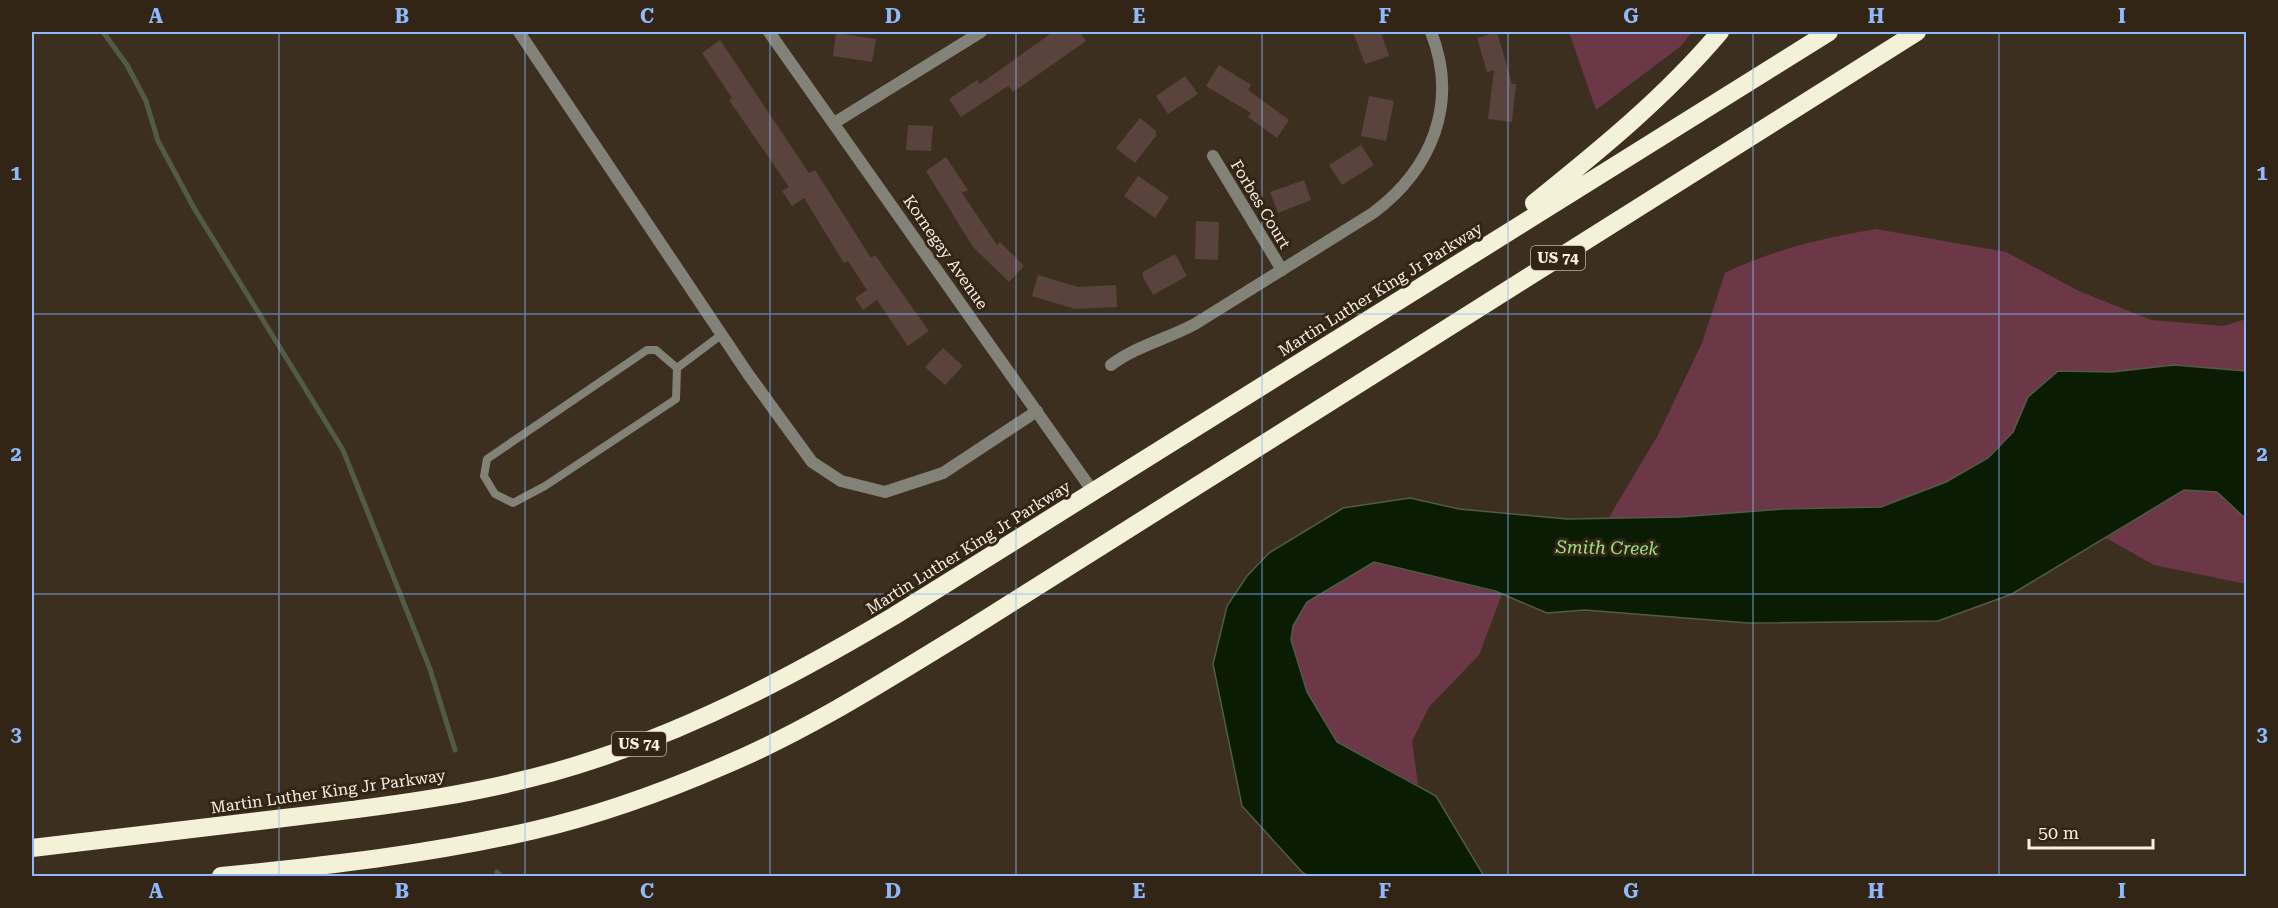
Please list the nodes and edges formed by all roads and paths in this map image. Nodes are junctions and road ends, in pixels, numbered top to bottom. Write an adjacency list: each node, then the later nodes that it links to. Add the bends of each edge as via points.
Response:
1 (519, 32): 12 (street)
2 (769, 32): 8 (street, Kornegay Avenue)
3 (981, 32): 8 (street)
4 (1431, 32): 11 (street, via 1441,62 1441,110 1434,136 1410,181 1373,213)
5 (1720, 32): 10 (highway, via 1624,129)
6 (1829, 32): 10 (highway, Martin Luther King Jr Parkway / US 74)
7 (1917, 32): 18 (highway, US 74, via 965,632 771,745 672,786 535,830 422,850)
8 (834, 123): 15 (street, Kornegay Avenue)
9 (1213, 156): 11 (street, Forbes Court)
10 (1480, 248): 16 (highway, Martin Luther King Jr Parkway / US 74)
11 (1282, 270): 13 (street, via 1172,337 1134,350)
12 (721, 334): 14 (lane); 15 (street, via 812,462 841,481 885,492 943,473)
13 (1111, 365)
14 (677, 368): 14 (lane, via 676,399 513,503 495,494 484,476 487,459 647,350 656,350)
15 (1037, 411): 16 (street, Kornegay Avenue)
16 (1094, 493): 17 (highway, Martin Luther King Jr Parkway / US 74, via 780,682 718,712 594,760 484,788 370,808)
17 (32, 848)
18 (221, 876)

